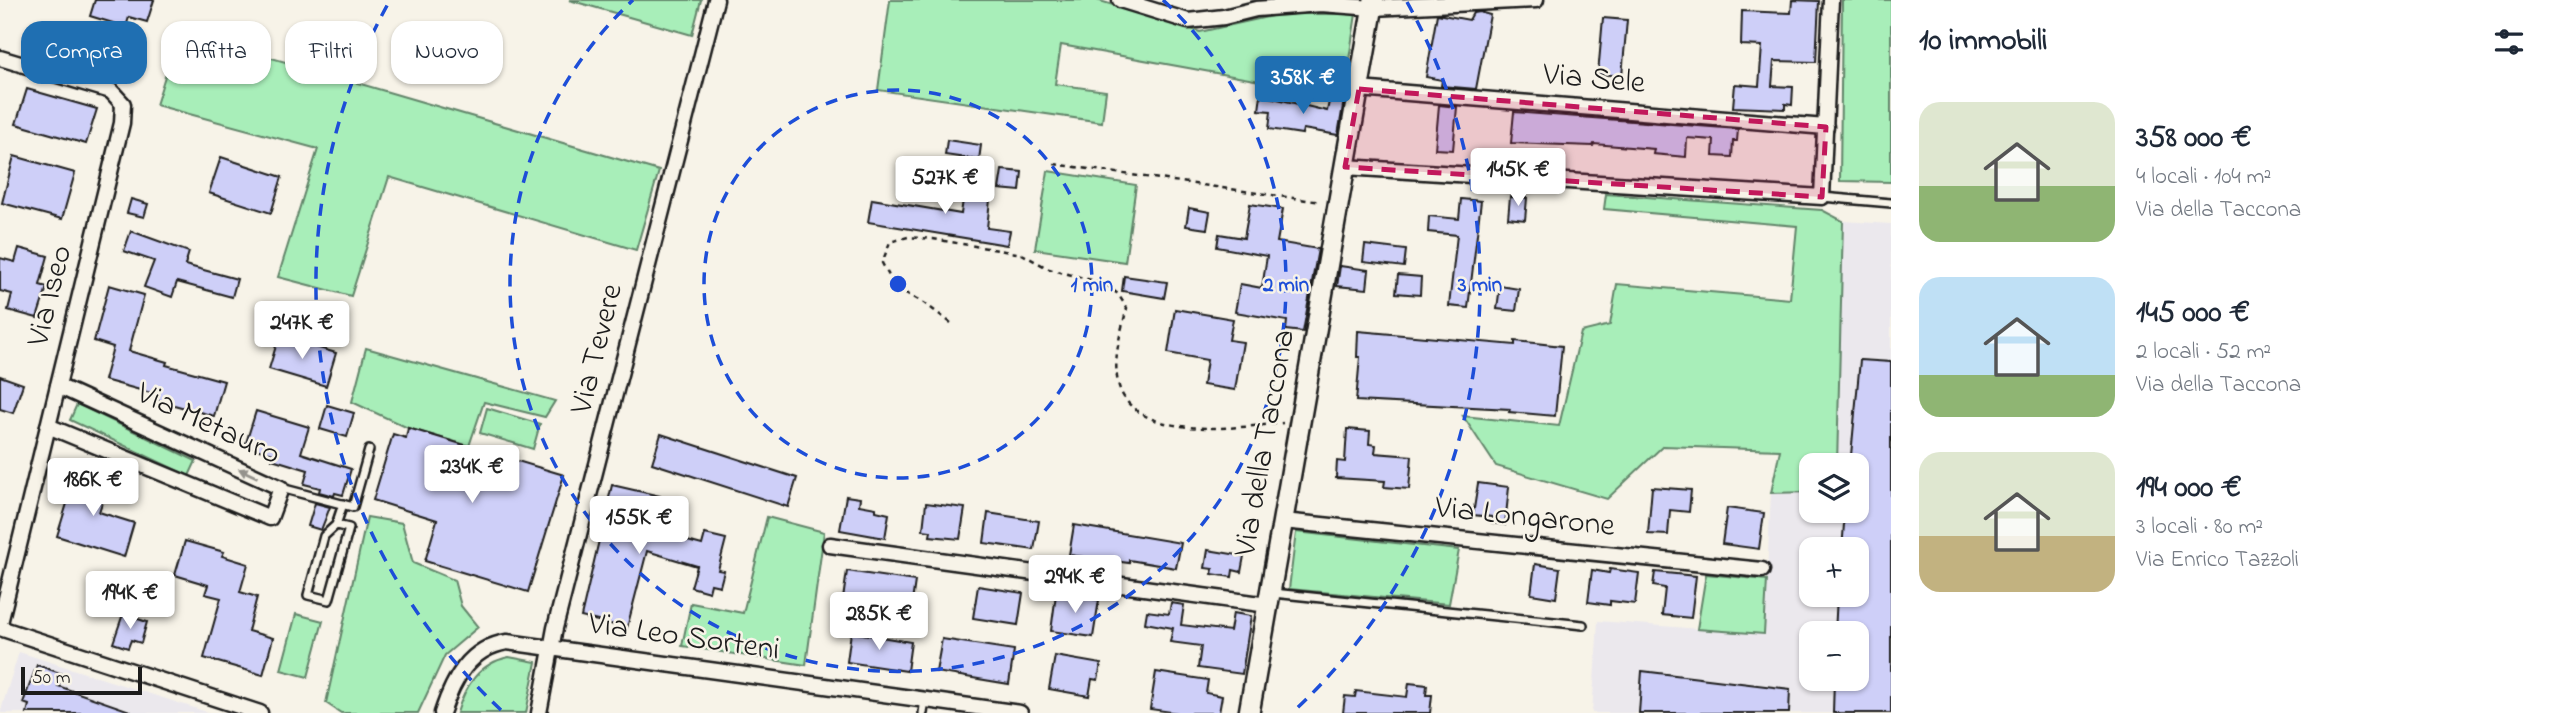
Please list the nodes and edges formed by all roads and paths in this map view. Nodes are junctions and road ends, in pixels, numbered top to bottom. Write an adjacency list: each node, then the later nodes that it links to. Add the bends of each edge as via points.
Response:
1 (716, 0): 28 (street, Via Tevere)
2 (1120, 0): 5 (street, via 1188,21 1256,9)
3 (1536, 0): 5 (street)
4 (1831, 0): 8 (street)
5 (1373, 4): 7 (main road, Via della Taccona)
6 (0, 58): 15 (street, Via Iseo, via 111,91 124,104)
7 (1359, 89): 8 (street, Via Sele); 10 (main road, Via della Taccona)
8 (1826, 127): 11 (street)
9 (1054, 164): 13 (path)
10 (1345, 167): 11 (street); 13 (main road, Via della Taccona)
11 (1822, 197): 12 (lane)
12 (1891, 203)
13 (1338, 204): 16 (main road, Via della Taccona)
14 (951, 323): 16 (path, via 895,287 882,263 890,242 921,238 1022,254 1048,269 1103,283 1127,308 1116,349 1117,380 1128,403 1152,420 1186,428)
15 (58, 386): 17 (street, Via Iseo); 19 (street, Via Metauro, one-way to 15)
16 (1300, 422): 21 (main road, Via della Taccona)
17 (48, 426): 19 (street, Via Metauro, via 270,518); 27 (street, Via Iseo)
18 (369, 450): 20 (lane, via 353,507)
19 (281, 488): 20 (lane)
20 (343, 505): 22 (lane)
21 (1283, 521): 24 (street, Via Longarone); 25 (main road, Via della Taccona)
22 (336, 525): 22 (lane, via 349,528 329,600 308,594 324,536)
23 (830, 545): 25 (street, Via della Taccona)
24 (1762, 570)
25 (1269, 599): 26 (lane); 34 (main road, Via della Taccona)
26 (1583, 625)
27 (0, 626): 30 (street)
28 (551, 647): 29 (street, Via Leo Sorteni); 31 (street, Via Leo Sorteni, via 507,642 480,652 456,677); 32 (street, Via Tevere)
29 (924, 706): 33 (street, Via Leo Sorteni)
30 (260, 713)
31 (442, 713)
32 (539, 713)
33 (1020, 713)
34 (1249, 713)

